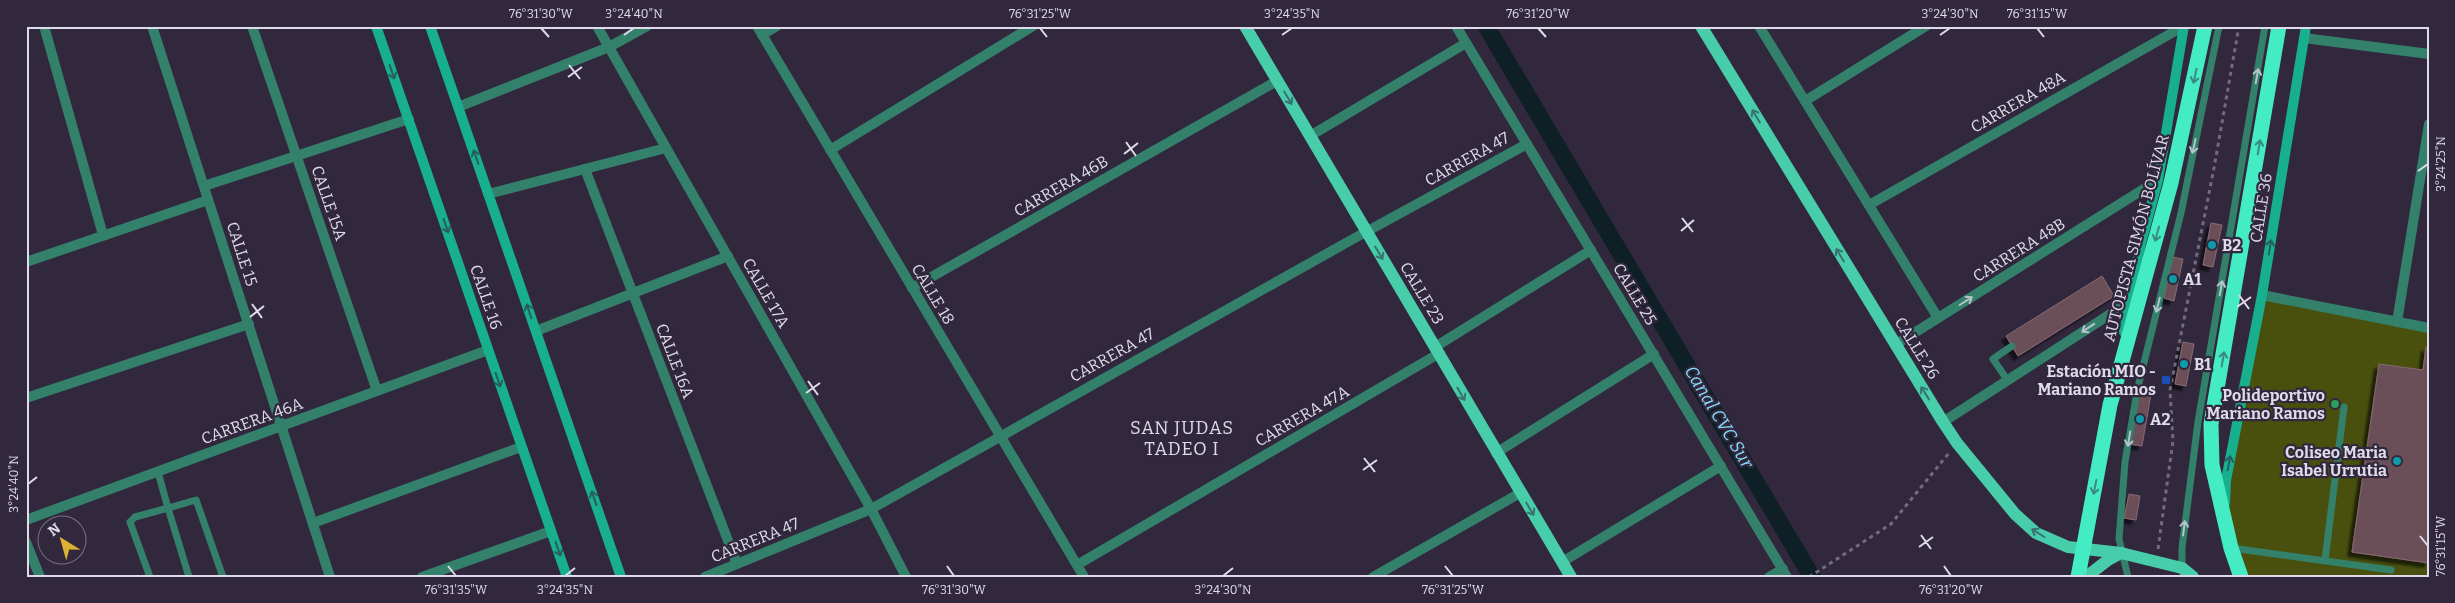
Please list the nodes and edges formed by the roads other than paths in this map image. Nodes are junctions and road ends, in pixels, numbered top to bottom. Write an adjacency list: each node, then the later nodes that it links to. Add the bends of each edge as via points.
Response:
1 (44, 26): 44 (street)
2 (152, 26): 39 (street, CALLE 15)
3 (252, 26): 35 (street, CALLE 15A)
4 (376, 26): 29 (street, CALLE 16, one-way to 29)
5 (430, 26): 28 (street)
6 (597, 26): 24 (street, CALLE 17A)
7 (647, 26): 24 (street)
8 (777, 26): 21 (street)
9 (1033, 26): 34 (street)
10 (1245, 26): 26 (main road, CALLE 23)
11 (1456, 26): 23 (street, CALLE 25)
12 (1701, 26): 57 (main road, CALLE 26, one-way to 12)
13 (1759, 26): 27 (street, CALLE 26)
14 (1926, 26): 27 (street)
15 (2184, 26): 37 (street); 42 (street, CARRERA 48A)
16 (2205, 26): 65 (highway, AUTOPISTA SIMÓN BOLÍVAR, one-way to 65, via 2172,183)
17 (2219, 26): 84 (lane, one-way to 84, via 2181,213 2137,391 2125,462 2119,539)
18 (2265, 26): 90 (lane, one-way to 18, via 2182,548 2198,422)
19 (2279, 26): 77 (highway, one-way to 19, via 2212,465 2211,424)
20 (2306, 26): 22 (street, CALLE 36)
21 (759, 31): 34 (street, CALLE 18)
22 (2304, 38): 25 (street); 50 (street, CALLE 36, one-way to 22)
23 (1466, 43): 31 (street); 32 (street, CALLE 25)
24 (609, 47): 28 (street); 33 (street, CALLE 17A)
25 (2429, 54)
26 (1277, 81): 31 (main road, CALLE 23, one-way to 31); 48 (street, CARRERA 46B)
27 (1805, 101): 42 (street, CALLE 26)
28 (458, 107): 40 (street, one-way to 28)
29 (409, 118): 35 (street); 59 (street, CALLE 16, one-way to 59)
30 (2429, 124): 38 (street)
31 (1310, 136): 43 (main road, CALLE 23)
32 (1527, 144): 43 (street, CARRERA 47); 45 (street, CALLE 25)
33 (666, 148): 36 (street); 46 (street, CALLE 17A)
34 (830, 150): 48 (street, CALLE 18)
35 (297, 155): 39 (street); 63 (street, CALLE 15A)
36 (585, 169): 40 (street); 49 (street, CALLE 16A)
37 (2158, 180): 51 (street); 52 (street, CARRERA 48B, one-way to 37)
38 (2424, 182): 53 (street)
39 (204, 186): 41 (street, CALLE 15)
40 (488, 194): 56 (street, one-way to 40)
41 (208, 200): 44 (street); 54 (street, CALLE 15)
42 (1869, 205): 52 (street, CALLE 26)
43 (1366, 232): 60 (main road, CALLE 23, one-way to 60); 69 (street, CARRERA 47)
44 (103, 235): 47 (street)
45 (1591, 250): 60 (street, CARRERA 47A); 61 (street, CALLE 25)
46 (728, 256): 49 (street); 76 (street, CALLE 17A)
47 (26, 262)
48 (912, 288): 69 (street, CALLE 18)
49 (633, 293): 56 (street); 88 (street, CALLE 16A)
50 (2262, 295): 53 (street); 77 (street, CALLE 36, one-way to 50, via 2226,480)
51 (2129, 302): 62 (street, one-way to 62); 65 (street)
52 (1938, 318): 57 (street, CARRERA 48B)
53 (2397, 322): 55 (street)
54 (249, 324): 64 (street); 68 (street, CALLE 15)
55 (2429, 328)
56 (536, 332): 99 (street, one-way to 56)
57 (1895, 345): 67 (main road, CALLE 26, one-way to 57)
58 (2012, 346): 62 (lane, via 1993,359)
59 (488, 350): 63 (street, CARRERA 46A); 70 (street, CALLE 16, one-way to 70)
60 (1437, 351): 71 (main road, CALLE 23, one-way to 71); 87 (street, CARRERA 47A)
61 (1654, 354): 71 (street); 72 (street, CALLE 25)
62 (2008, 381): 67 (street)
63 (377, 391): 68 (street, CARRERA 46A)
64 (26, 398)
65 (2110, 405): 83 (highway, AUTOPISTA SIMÓN BOLÍVAR, one-way to 83)
66 (2344, 407): 85 (lane)
67 (1943, 422): 83 (main road, CALLE 26, one-way to 67, via 2068,547 2036,533 2015,514)
68 (282, 426): 73 (street, CARRERA 46A); 79 (street, CALLE 15)
69 (1000, 435): 76 (street, CARRERA 47); 87 (street, CALLE 18)
70 (521, 446): 79 (street); 80 (street, CALLE 16)
71 (1496, 453): 74 (main road, CALLE 23)
72 (1721, 466): 86 (street); 91 (street, CALLE 25)
73 (158, 472): 75 (lane); 78 (street, CARRERA 46A)
74 (1520, 493): 86 (main road, CALLE 23, one-way to 86); 103 (street)
75 (168, 508): 93 (lane, via 130,522); 94 (lane); 95 (lane, via 196,500)
76 (871, 509): 88 (street, CARRERA 47); 101 (street, CALLE 17A)
77 (2224, 512): 82 (highway)
78 (26, 520)
79 (313, 523): 96 (street, CALLE 15)
80 (551, 531): 97 (street); 98 (street, CALLE 16, one-way to 98)
81 (26, 542): 92 (street)
82 (2231, 548): 85 (lane); 110 (highway)
83 (2083, 549): 84 (main road, CALLE 26); 106 (highway, AUTOPISTA SIMÓN BOLÍVAR)
84 (2121, 554): 90 (main road, CALLE 26); 107 (main road); 108 (lane)
85 (2325, 560): 89 (lane)
86 (1562, 562): 104 (main road, CALLE 23)
87 (1077, 565): 102 (street, CALLE 18)
88 (733, 569): 100 (street, CARRERA 47)
89 (2392, 570)
90 (2183, 572): 109 (main road, CALLE 26)
91 (1784, 573): 105 (street)
92 (40, 577)
93 (150, 577)
94 (189, 577)
95 (223, 577)
96 (330, 577)
97 (422, 577)
98 (567, 577)
99 (621, 577)
100 (705, 577)
101 (906, 577)
102 (1084, 577)
103 (1373, 577)
104 (1571, 577)
105 (1769, 577)
106 (2078, 577)
107 (2086, 577)
108 (2128, 577)
109 (2193, 577)
110 (2241, 577)

